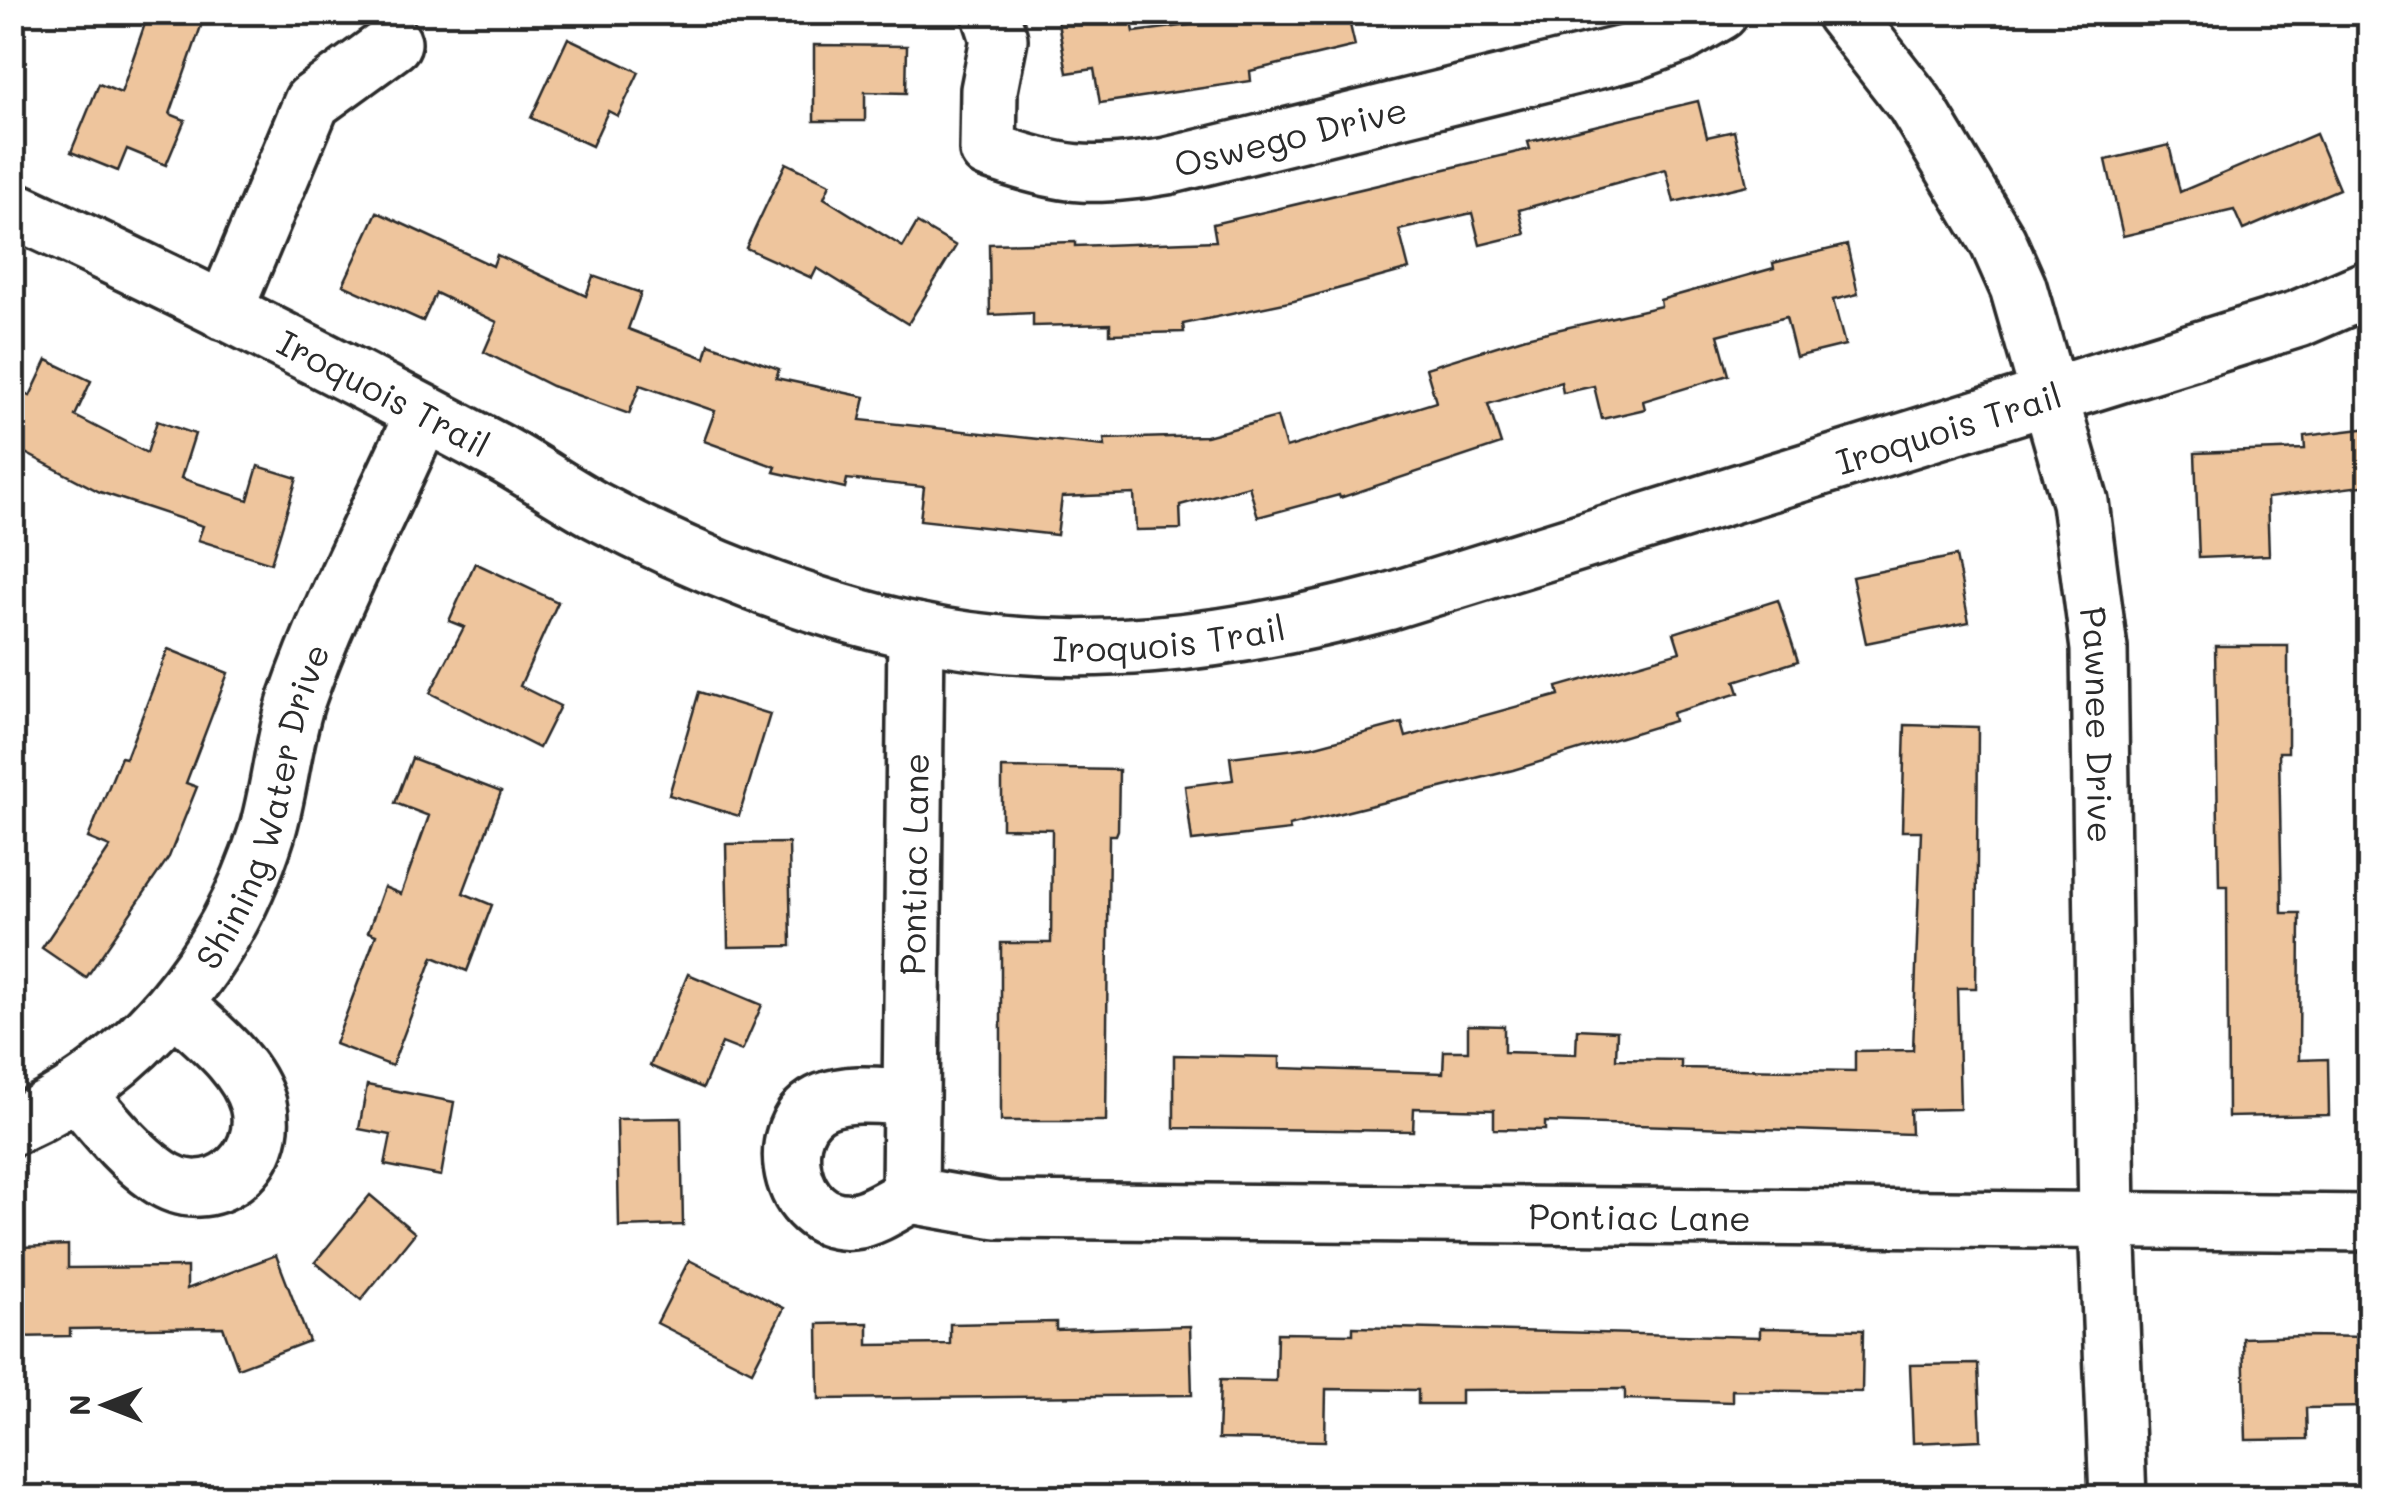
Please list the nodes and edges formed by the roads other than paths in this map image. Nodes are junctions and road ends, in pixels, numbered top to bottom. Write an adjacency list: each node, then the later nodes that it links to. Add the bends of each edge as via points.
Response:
1 (990, 12): 2 (street, Oswego Drive, via 998,39 988,150 1049,172 1092,174 1167,166 1636,51)
2 (1720, 12)
3 (1843, 12): 8 (street, Pawnee Drive, via 1966,183 2018,287)
4 (393, 43): 7 (street, via 312,102)
5 (12, 209): 7 (street, Iroquois Trail)
6 (2370, 288): 8 (street, Iroquois Trail, via 2298,318)
7 (224, 312): 9 (street, Iroquois Trail)
8 (2052, 396): 10 (street, Iroquois Trail, via 1281,630 1118,648); 16 (street, Pawnee Drive, via 2080,502 2099,650)
9 (423, 414): 10 (street, Iroquois Trail, via 706,563); 11 (street, Shining Water Drive, via 296,703 248,887)
10 (916, 632): 13 (street, Pontiac Lane)
11 (174, 1004): 12 (street, Shining Water Drive, via 151,1033); 12 (street, via 239,1067 258,1104 258,1147 236,1178 201,1188 162,1179)
12 (78, 1092): 14 (street, Shining Water Drive)
13 (910, 1097): 15 (street, Pontiac Lane); 15 (street, via 821,1102 794,1136 792,1170 801,1199 826,1218 854,1221)
14 (12, 1127)
15 (910, 1195): 16 (street, Pontiac Lane, via 996,1210)
16 (2108, 1220): 17 (street, Pontiac Lane); 18 (street, Pawnee Drive)
17 (2370, 1223)
18 (2118, 1498)

